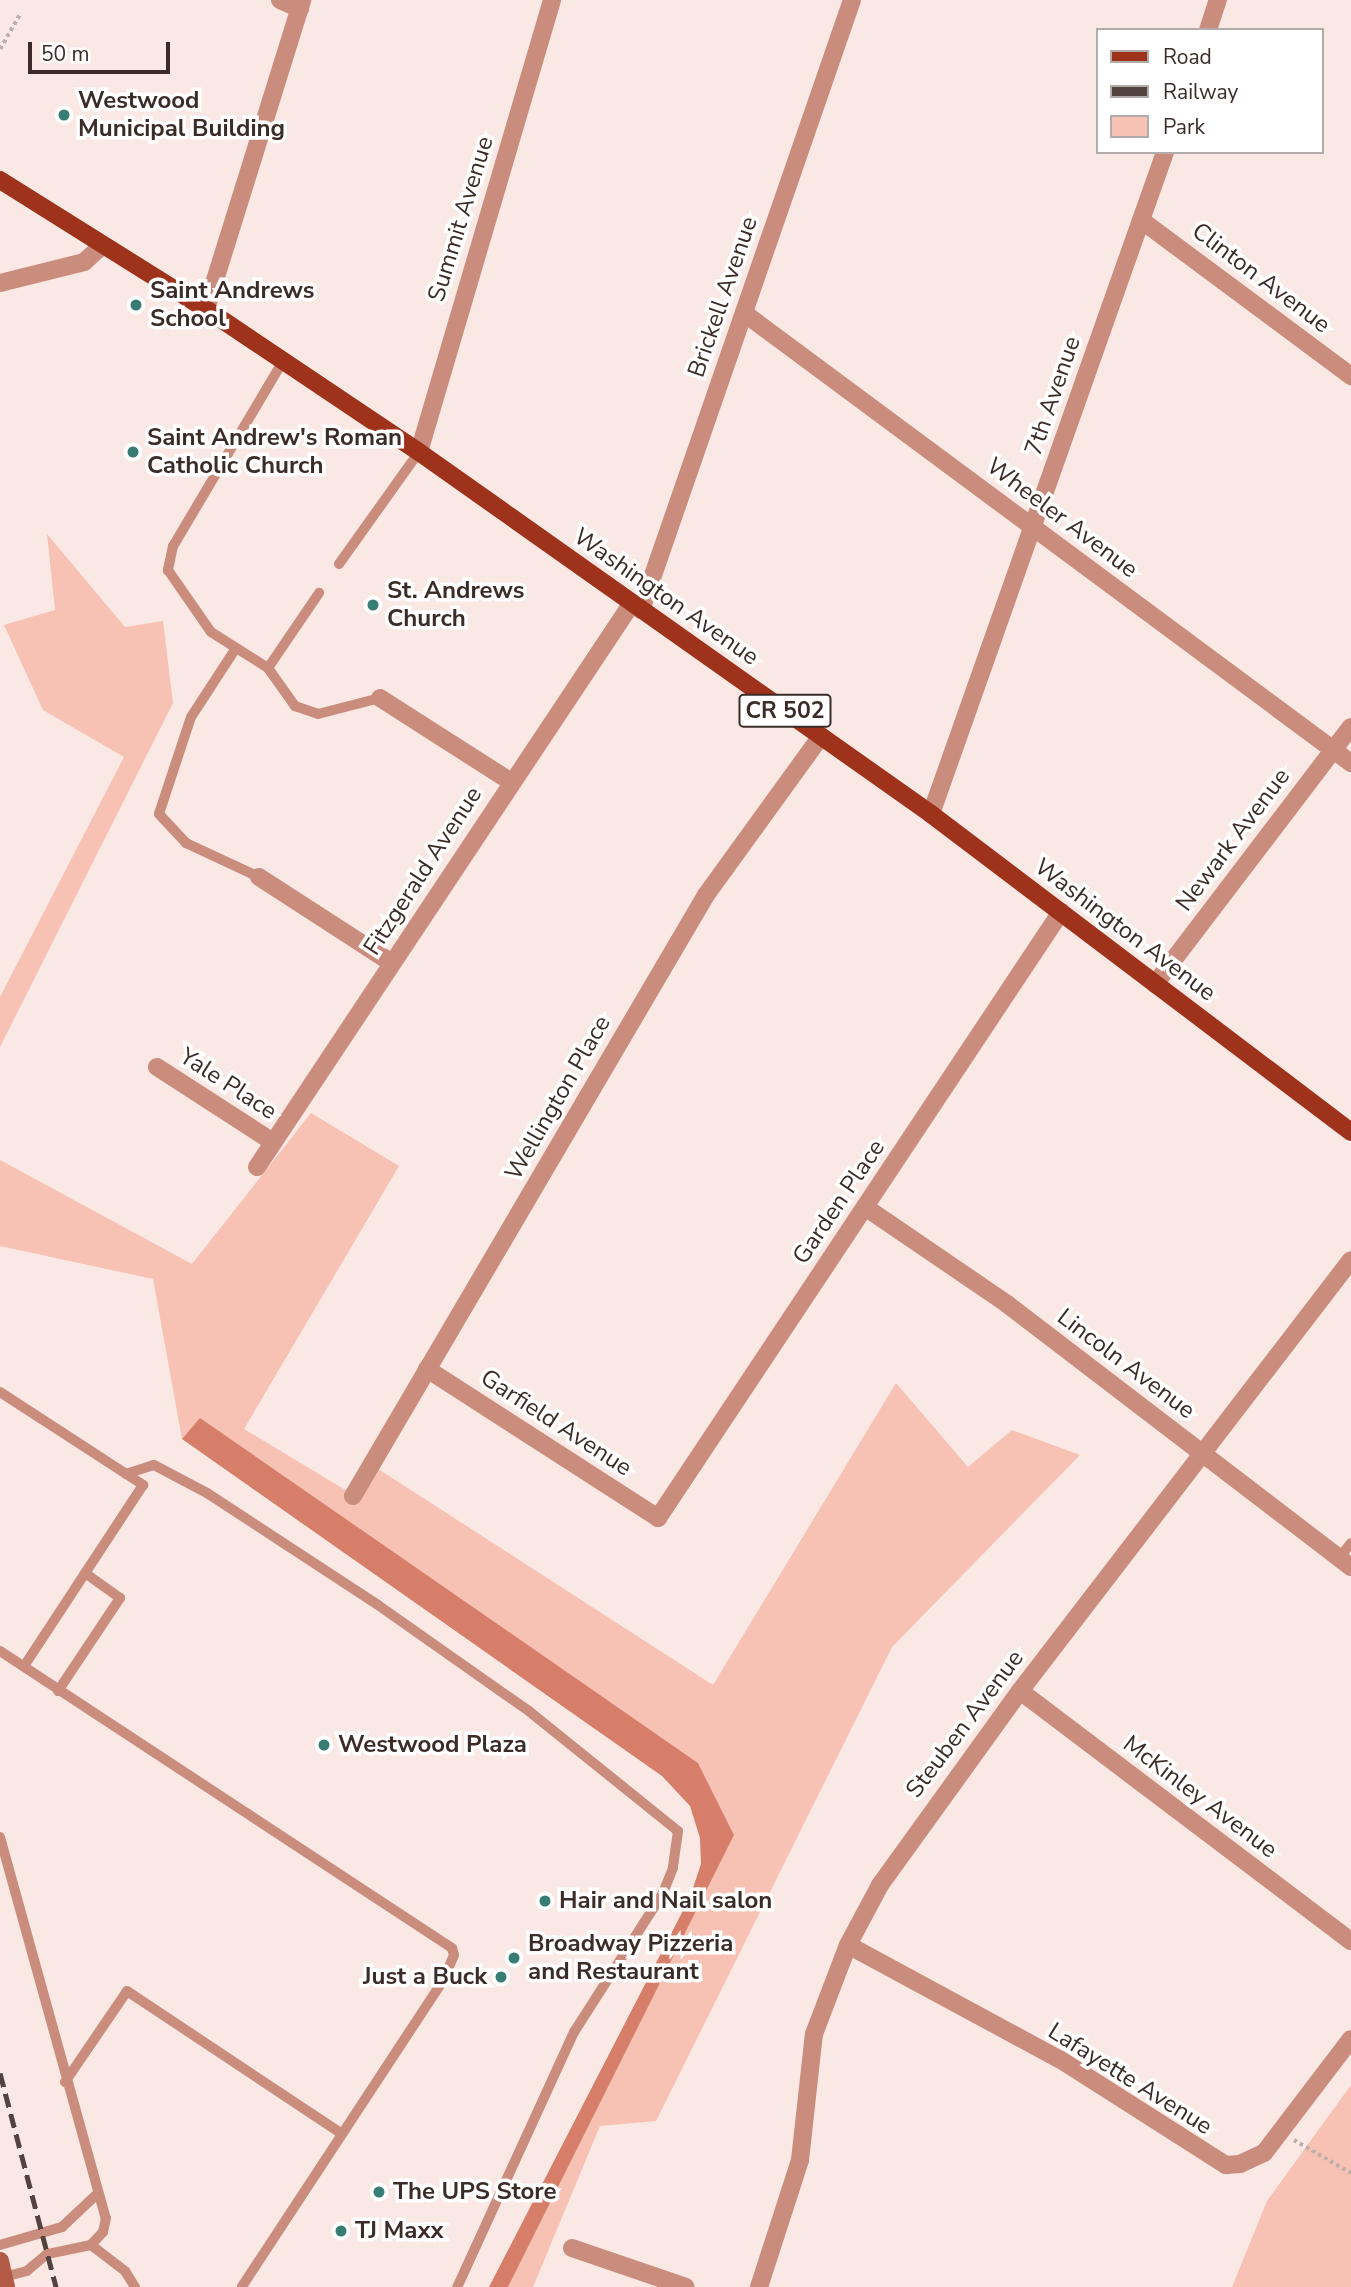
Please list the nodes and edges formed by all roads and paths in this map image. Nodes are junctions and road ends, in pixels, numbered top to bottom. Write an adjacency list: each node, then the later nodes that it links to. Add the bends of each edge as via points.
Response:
1 (280, 0): 5 (street)
2 (552, 0): 18 (street, Summit Avenue)
3 (852, 0): 15 (street, Brickell Avenue)
4 (1219, 0): 7 (street)
5 (301, 4): 14 (street)
6 (20, 15): 8 (path)
7 (1209, 28)
8 (0, 49)
9 (1164, 154): 11 (street, 7th Avenue)
10 (0, 180): 12 (main road, Washington Avenue / CR 502)
11 (1141, 220): 17 (street, Clinton Avenue); 19 (street, 7th Avenue)
12 (103, 244): 13 (street, via 84,262); 14 (main road, Washington Avenue / CR 502)
13 (0, 283)
14 (206, 310): 16 (main road, Washington Avenue / CR 502)
15 (744, 313): 19 (street, Wheeler Avenue); 22 (street, Brickell Avenue)
16 (283, 361): 18 (main road, Washington Avenue / CR 502); 23 (lane, via 173,547 168,570 211,632)
17 (1351, 376)
18 (419, 452): 20 (lane); 22 (main road, Washington Avenue / CR 502)
19 (1032, 527): 28 (street, Wheeler Avenue); 31 (street, 7th Avenue)
20 (339, 564)
21 (319, 593): 24 (lane)
22 (637, 607): 27 (main road, Washington Avenue / CR 502); 30 (street, Fitzgerald Avenue)
23 (236, 648): 24 (lane); 32 (lane, via 191,717 159,814 186,843)
24 (268, 668): 25 (lane, via 295,706 318,714)
25 (380, 698): 30 (street)
26 (1351, 727): 28 (street, Newark Avenue)
27 (821, 736): 31 (main road, Washington Avenue / CR 502); 42 (street, Wellington Place, via 706,895)
28 (1333, 750): 29 (street, Wheeler Avenue); 35 (street, Newark Avenue)
29 (1351, 763)
30 (510, 780): 34 (street, Fitzgerald Avenue)
31 (931, 814): 33 (main road, Washington Avenue / CR 502)
32 (259, 877): 34 (street)
33 (1061, 912): 35 (main road, Washington Avenue / CR 502); 40 (street, Garden Place)
34 (392, 964): 38 (street, Fitzgerald Avenue)
35 (1155, 984): 37 (main road, Washington Avenue / CR 502)
36 (157, 1068): 38 (street, Yale Place)
37 (1351, 1132)
38 (273, 1142): 39 (street, Fitzgerald Avenue)
39 (257, 1167)
40 (865, 1207): 44 (street, Lincoln Avenue, via 1007,1304); 47 (street, Garden Place)
41 (1351, 1260): 44 (street, Steuben Avenue)
42 (427, 1369): 46 (street, Wellington Place); 47 (street, Garfield Avenue)
43 (0, 1392): 45 (lane)
44 (1201, 1452): 49 (street, Lincoln Avenue); 54 (street, Steuben Avenue)
45 (126, 1474): 50 (lane, via 143,1485); 71 (lane, via 154,1465 218,1500 379,1605 530,1712 678,1831 673,1868 663,1893 574,2032)
46 (352, 1496)
47 (658, 1518)
48 (1351, 1542): 49 (lane)
49 (1345, 1563)
50 (85, 1573): 52 (lane); 53 (lane, via 120,1598)
51 (0, 1651): 52 (lane)
52 (24, 1667): 53 (lane)
53 (58, 1691): 61 (lane, via 452,1948 454,1955 444,1979)
54 (1020, 1691): 56 (street, McKinley Avenue); 57 (street, Steuben Avenue, via 917,1829)
55 (0, 1837): 59 (lane)
56 (1351, 1941)
57 (848, 1945): 60 (street, Lafayette Avenue, via 1060,2060 1212,2160 1226,2165 1252,2161); 72 (street, Steuben Avenue, via 814,2034 800,2160)
58 (1351, 2039): 60 (street, Lafayette Avenue)
59 (65, 2082): 61 (lane, via 127,1991); 63 (lane)
60 (1280, 2131): 62 (path)
61 (341, 2133): 70 (lane)
62 (1351, 2174)
63 (97, 2194): 64 (lane, via 62,2227); 65 (lane, via 105,2225)
64 (0, 2245)
65 (91, 2245): 67 (lane, via 47,2254 27,2271); 69 (lane, via 125,2272)
66 (572, 2248): 68 (street)
67 (3, 2275)
68 (676, 2286)
69 (135, 2287)
70 (242, 2287)
71 (457, 2287)
72 (759, 2287)

